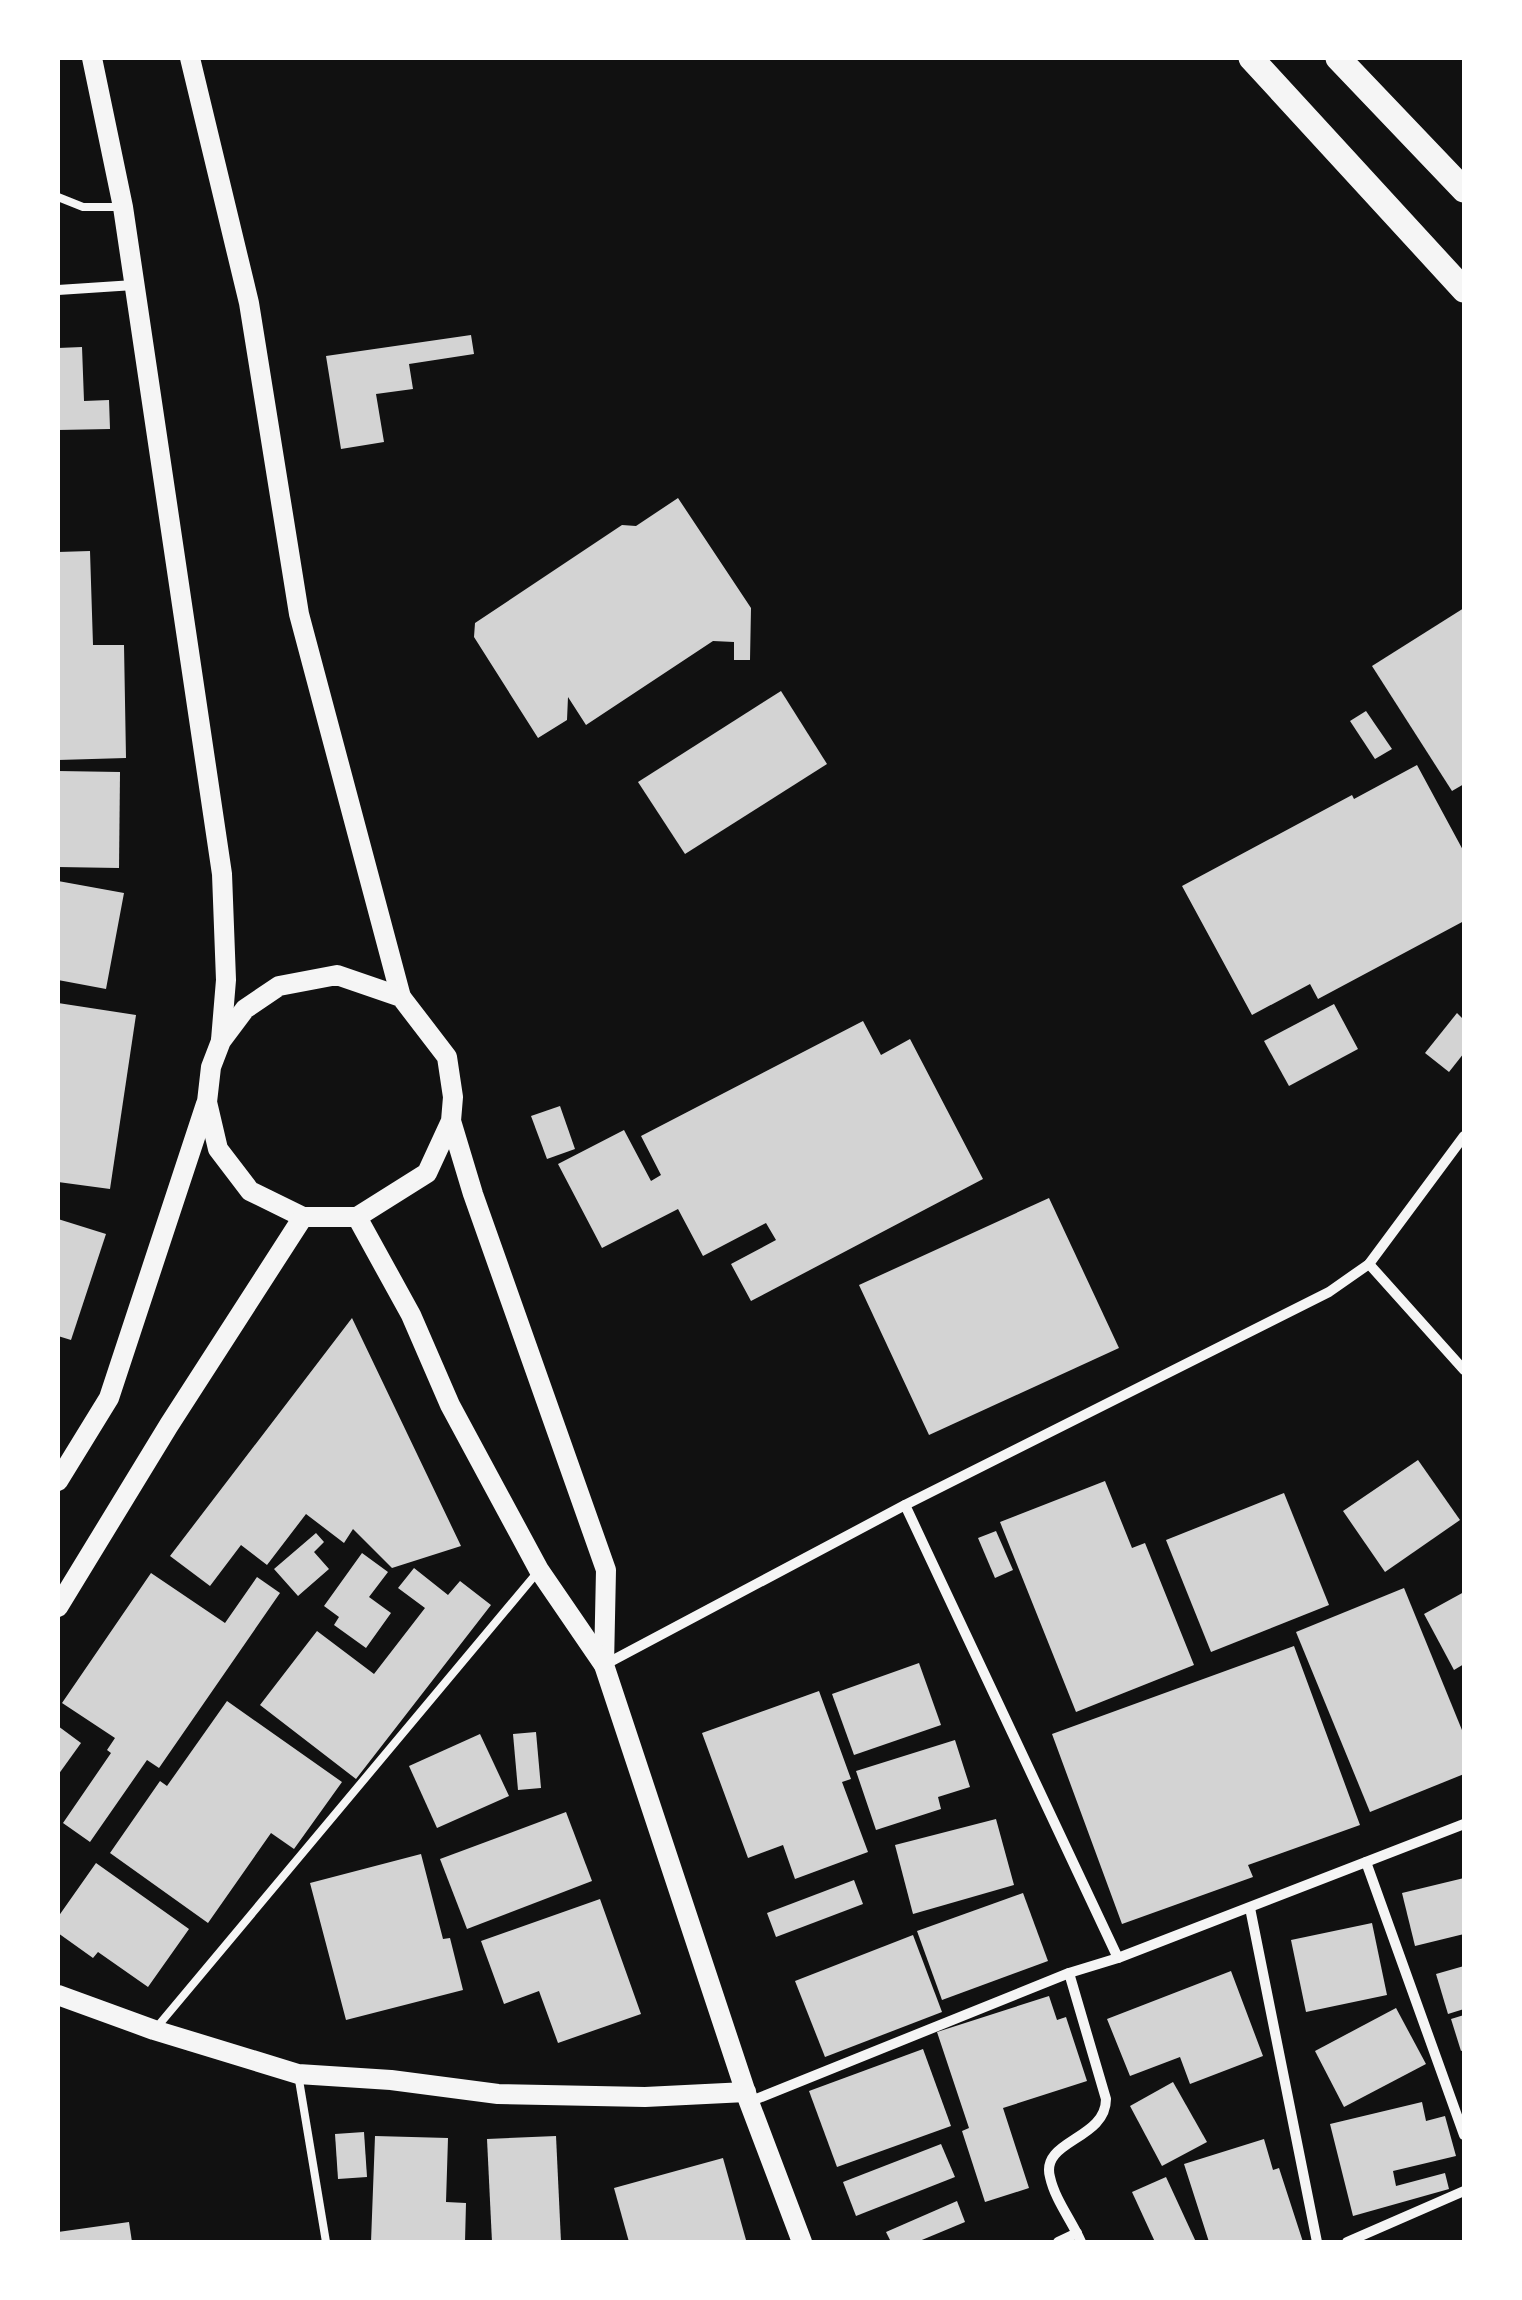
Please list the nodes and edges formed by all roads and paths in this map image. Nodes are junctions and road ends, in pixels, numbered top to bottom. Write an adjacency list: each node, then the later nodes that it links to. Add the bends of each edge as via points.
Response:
1 (92, 58): 7 (main road)
2 (190, 58): 11 (main road, via 249,303 300,614)
3 (1252, 58): 10 (main road)
4 (1338, 58): 5 (main road)
5 (1464, 190)
6 (58, 197): 7 (lane, via 82,208)
7 (123, 207): 8 (main road)
8 (134, 286): 9 (street); 12 (main road, via 222,874)
9 (58, 290)
10 (1464, 290)
11 (401, 997): 12 (main road, via 337,975 279,986 245,1009); 14 (main road, via 447,1058)
12 (221, 1041): 13 (main road)
13 (207, 1102): 16 (main road, via 218,1149 250,1191); 20 (main road, via 109,1398)
14 (451, 1121): 17 (main road, via 427,1173); 24 (main road, via 606,1570)
15 (1464, 1136): 18 (street)
16 (303, 1218): 17 (main road); 23 (main road)
17 (357, 1218): 22 (main road)
18 (1369, 1264): 19 (street); 21 (street, via 1328,1292)
19 (1464, 1370)
20 (58, 1481)
21 (905, 1505): 24 (street); 28 (street)
22 (539, 1570): 24 (main road); 31 (lane)
23 (58, 1606)
24 (604, 1665): 33 (main road)
25 (1464, 1824): 26 (street)
26 (1366, 1862): 27 (street); 34 (street)
27 (1250, 1908): 28 (street); 40 (street)
28 (1118, 1958): 29 (street)
29 (1070, 1972): 33 (street); 36 (street, via 1106,2099 1096,2126 1054,2154 1049,2165)
30 (58, 1995): 31 (main road)
31 (154, 2030): 32 (main road)
32 (298, 2074): 33 (main road, via 498,2094); 37 (lane)
33 (747, 2098): 38 (main road)
34 (1464, 2135)
35 (1464, 2191): 41 (street)
36 (1079, 2238): 39 (street)
37 (326, 2242)
38 (802, 2242)
39 (1058, 2242)
40 (1317, 2242)
41 (1346, 2242)

